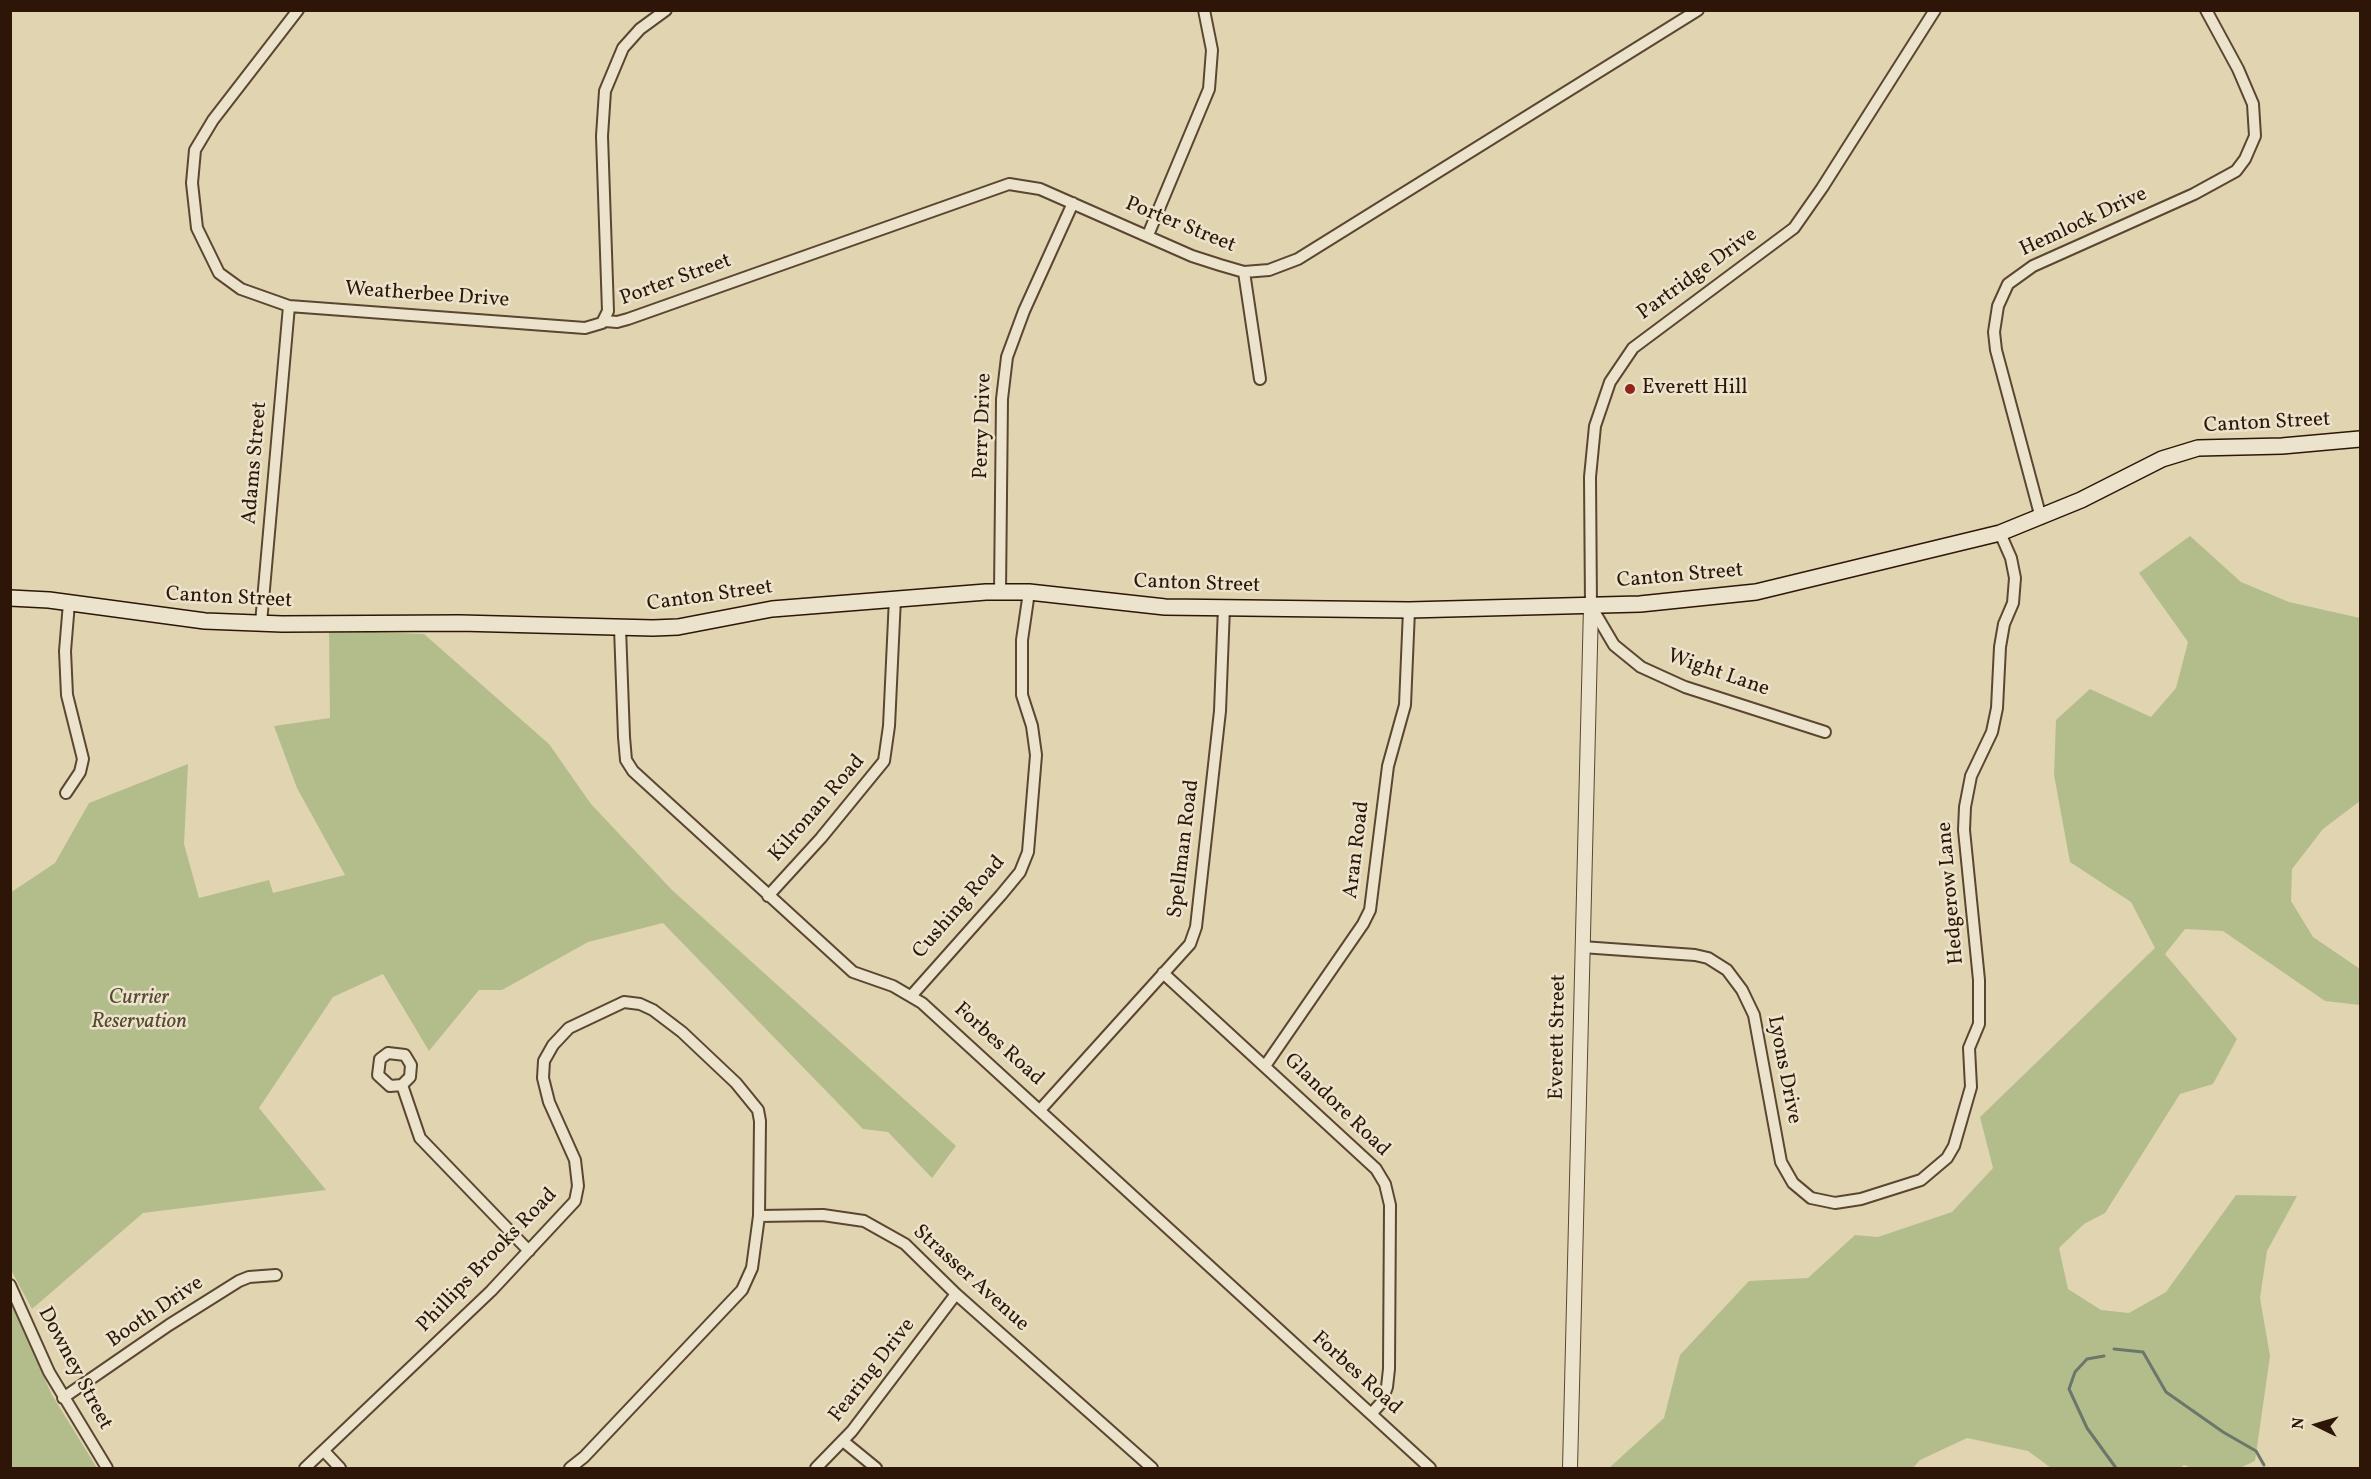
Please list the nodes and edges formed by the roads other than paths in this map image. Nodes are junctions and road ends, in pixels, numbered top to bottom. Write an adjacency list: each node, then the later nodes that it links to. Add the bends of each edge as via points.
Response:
1 (298, 10): 10 (street, Weatherbee Drive, via 201,137 193,162 197,228 219,273 254,295)
2 (666, 10): 11 (street, via 623,48 603,100 609,285)
3 (1204, 10): 8 (street, via 1212,62 1207,98)
4 (1698, 10): 9 (street, Porter Street, via 1298,259 1269,270)
5 (1935, 10): 21 (street, Partridge Drive, via 1794,228 1646,337 1633,348 1610,382 1595,426 1590,477)
6 (2206, 10): 14 (street, Hemlock Drive, via 2253,104 2255,136 2245,159 2236,171 2194,194 2033,266 2008,284 1998,306 1996,350)
7 (1073, 203): 8 (street, Porter Street); 11 (street, Porter Street, via 1029,186 999,186 628,319); 16 (street, Perry Drive, via 1007,357 1002,399)
8 (1148, 235): 9 (street, Porter Street, via 1192,256)
9 (1244, 272): 12 (street)
10 (289, 306): 11 (street, Weatherbee Drive, via 585,328); 24 (street, Adams Street)
11 (605, 321)
12 (1260, 379)
13 (2361, 439): 14 (main road, Canton Street, via 2198,448 2162,459)
14 (2041, 518): 15 (main road, Canton Street)
15 (2000, 533): 21 (main road, Canton Street, via 1748,594); 35 (street, Hedgerow Lane, via 2015,578 2013,603 2000,647 1992,732 1971,776 1965,807 1979,980 1979,1024 1970,1048 1971,1088 1947,1158 1921,1180)
16 (1000, 592): 17 (main road, Canton Street); 19 (main road, Canton Street)
17 (1029, 592): 22 (main road, Canton Street, via 1138,606); 31 (street, Cushing Road, via 1022,640 1022,695 1036,755 1028,852 1020,872)
18 (10, 598): 20 (main road, Canton Street)
19 (895, 598): 25 (main road, Canton Street, via 772,609 678,627); 28 (street, Kilronan Road, via 884,761)
20 (69, 603): 24 (main road, Canton Street, via 163,617); 27 (street, via 67,695 83,759 80,772)
21 (1591, 606): 23 (main road, Canton Street); 26 (street, Wight Lane, via 1614,645 1641,667 1685,687); 29 (street, Everett Street)
22 (1224, 607): 23 (main road, Canton Street); 30 (street, Spellman Road, via 1218,734 1196,927 1190,944)
23 (1409, 610): 32 (street, Aran Road, via 1405,705 1388,766 1371,906 1363,924)
24 (261, 623): 25 (main road, Canton Street, via 450,622)
25 (620, 628): 28 (street, Forbes Road, via 626,760 633,771)
26 (1825, 732)
27 (66, 793)
28 (768, 896): 31 (street, Forbes Road, via 853,972)
29 (1582, 947): 35 (street, Lyons Drive, via 1695,955 1727,970 1754,1015 1779,1154 1788,1177 1798,1190 1820,1201 1835,1203); 53 (street, Everett Street)
30 (1162, 973): 32 (street, Glandore Road); 34 (street, Spellman Road)
31 (912, 995): 34 (street, Forbes Road)
32 (1265, 1066): 42 (street, Glandore Road, via 1376,1168 1385,1184 1390,1205 1389,1369 1381,1403)
33 (402, 1085): 37 (street, via 420,1138)
34 (1040, 1110): 42 (street, Forbes Road)
35 (1861, 1198)
36 (759, 1216): 37 (street, Phillips Brooks Road, via 758,1110 736,1083 682,1032 653,1010 624,1002 569,1028 552,1045 544,1061 544,1088 572,1148 578,1186 575,1202 566,1214); 40 (street, Strasser Avenue, via 823,1215 864,1221 905,1244); 48 (street, via 752,1269 742,1290)
37 (529, 1251): 44 (street, Phillips Brooks Road)
38 (276, 1275): 41 (street, Booth Drive, via 238,1281)
39 (10, 1286): 41 (street, Downey Street)
40 (956, 1294): 43 (street, Fearing Drive); 51 (street, Strasser Avenue)
41 (63, 1398): 45 (street, Downey Street)
42 (1372, 1413): 52 (street, Forbes Road)
43 (843, 1441): 49 (street, Fearing Drive); 50 (street)
44 (324, 1450): 46 (street, Phillips Brooks Road); 47 (street)
45 (107, 1468)
46 (305, 1468)
47 (340, 1468)
48 (570, 1468)
49 (816, 1468)
50 (876, 1468)
51 (1152, 1468)
52 (1430, 1468)
53 (1570, 1468)

